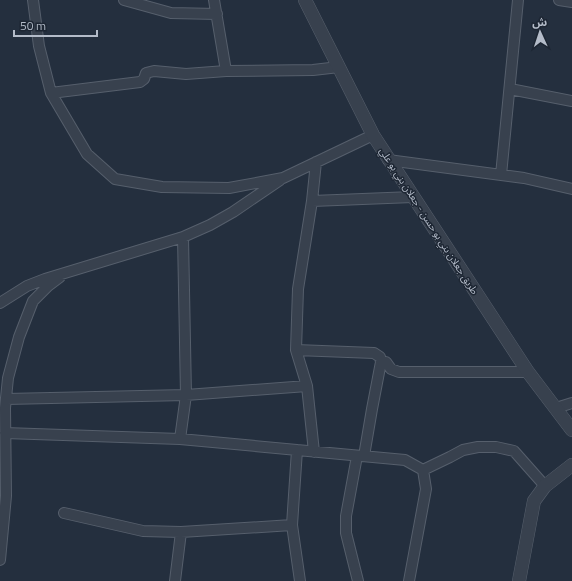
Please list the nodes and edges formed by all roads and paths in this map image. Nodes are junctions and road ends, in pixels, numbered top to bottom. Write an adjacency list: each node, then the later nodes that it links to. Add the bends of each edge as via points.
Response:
1 (33, 0): 12 (street, via 39,46)
2 (124, 0): 8 (street, via 171,14)
3 (214, 0): 8 (street)
4 (305, 0): 9 (street, طريق جعلان بني بو حسن - جعلان بني بو علي)
5 (518, 0): 11 (street)
6 (558, 0): 7 (street)
7 (572, 2)
8 (216, 14): 10 (street)
9 (339, 67): 10 (street, via 313,70); 14 (street, طريق جعلان بني بو حسن - جعلان بني بو علي)
10 (226, 71): 12 (street, via 186,74 154,71 146,73 140,82)
11 (510, 89): 13 (street); 17 (street)
12 (51, 93): 18 (street, via 88,154 115,179 162,187 229,188)
13 (572, 101)
14 (373, 135): 15 (street, طريق جعلان بني بو حسن - جعلان بني بو علي); 16 (street)
15 (388, 160): 17 (street); 20 (street, طريق جعلان بني بو حسن - جعلان بني بو علي)
16 (316, 162): 18 (street); 21 (street)
17 (501, 175): 19 (street)
18 (283, 178): 22 (street, via 233,212)
19 (572, 189)
20 (413, 197): 21 (street); 27 (street, طريق جعلان بني بو حسن - جعلان بني بو علي)
21 (312, 201): 25 (street, via 298,289)
22 (183, 237): 23 (street); 29 (street)
23 (67, 273): 24 (street, via 27,286); 30 (street, via 48,286 33,301 19,337 8,378)
24 (0, 303)
25 (296, 350): 26 (street, via 374,353 380,357); 28 (street)
26 (381, 362): 27 (street, via 386,362 391,369 399,372); 38 (street)
27 (528, 372): 32 (street, طريق جعلان بني بو حسن - جعلان بني بو علي)
28 (307, 386): 29 (street); 37 (street)
29 (186, 395): 30 (street); 35 (street)
30 (6, 400): 34 (street)
31 (572, 403): 32 (street)
32 (556, 408): 33 (street, طريق جعلان بني بو حسن - جعلان بني بو علي)
33 (572, 430)
34 (5, 433): 35 (street); 45 (street, via 6,496)
35 (180, 439): 36 (street)
36 (297, 450): 37 (street); 43 (street)
37 (314, 452): 38 (street)
38 (361, 456): 40 (street, via 405,460); 48 (street, via 346,516 346,533)
39 (572, 465): 41 (street)
40 (423, 470): 41 (street, via 463,450 496,447 514,451); 49 (street, via 426,488)
41 (545, 486): 50 (street, via 534,501)
42 (64, 513): 44 (street, via 143,531)
43 (292, 525): 44 (street); 47 (street)
44 (181, 532): 46 (street)
45 (0, 560)
46 (175, 581)
47 (300, 581)
48 (358, 581)
49 (409, 581)
50 (520, 581)

